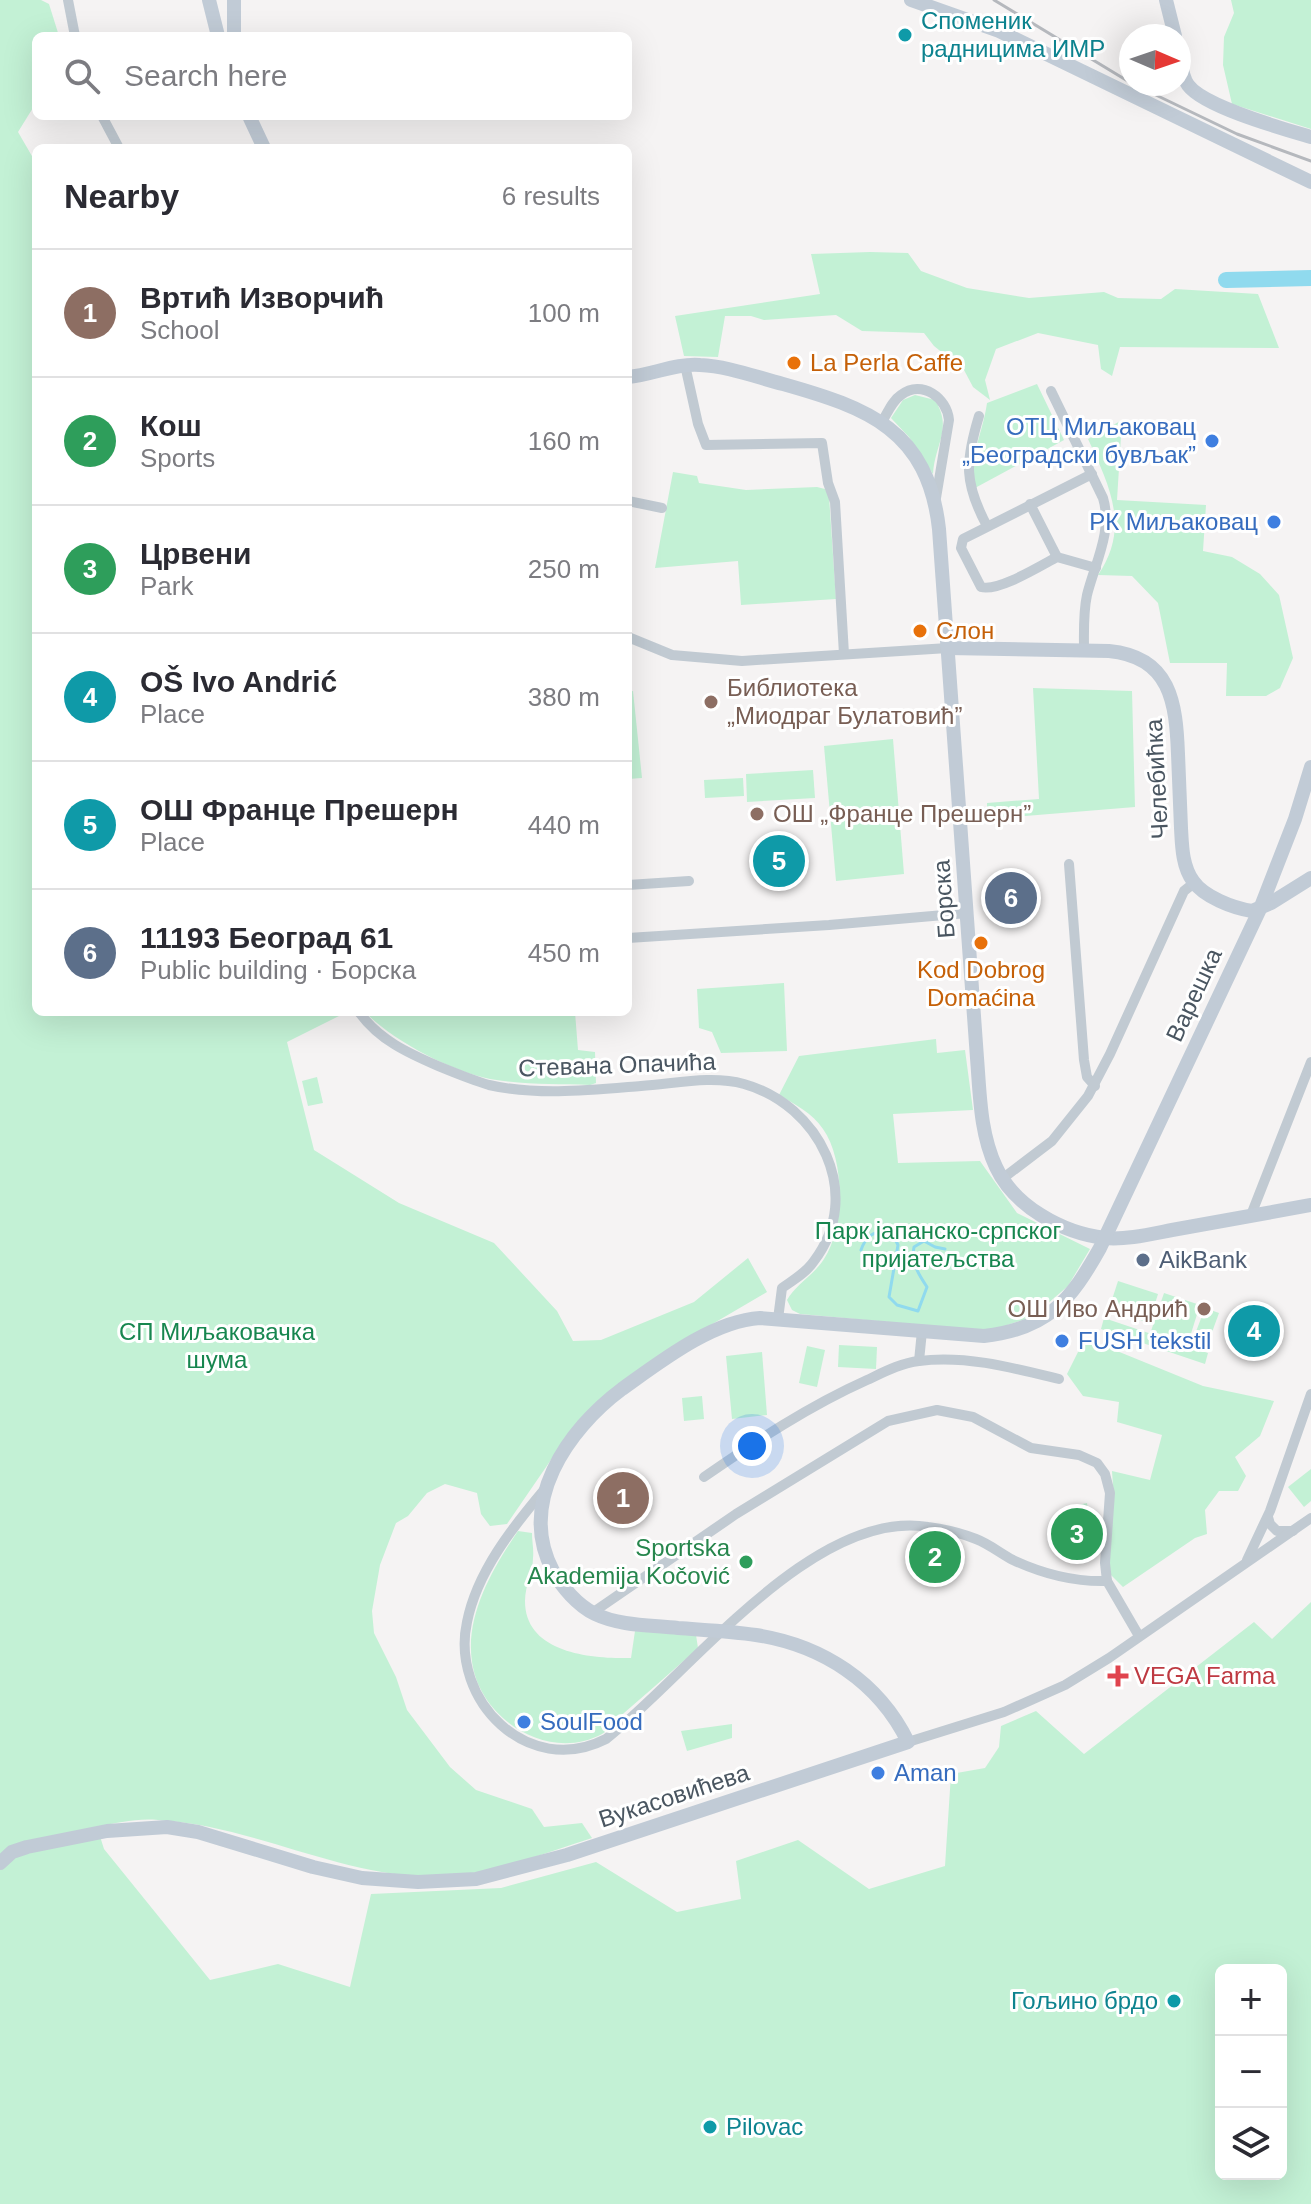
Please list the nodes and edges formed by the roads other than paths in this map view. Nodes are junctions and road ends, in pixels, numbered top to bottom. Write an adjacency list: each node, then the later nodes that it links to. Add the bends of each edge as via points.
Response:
1 (68, 0): 7 (street)
2 (209, 0): 8 (street)
3 (234, 0): 9 (street)
4 (911, 0): 16 (street, via 999,31)
5 (1166, 0): 6 (street)
6 (1172, 24)
7 (74, 32)
8 (217, 32)
9 (234, 32)
10 (1191, 87): 13 (street, via 1256,120)
11 (104, 120): 14 (street)
12 (251, 120): 15 (street)
13 (1311, 137)
14 (117, 144)
15 (262, 144)
16 (1311, 182)
17 (685, 365): 18 (street, Борска); 21 (street, Борска, via 709,366 818,394); 33 (street, via 706,445 822,443 835,502)
18 (632, 377)
19 (1051, 391): 22 (street)
20 (979, 416): 27 (street, via 968,479)
21 (882, 422): 24 (street, Борска, via 915,456); 24 (street, via 908,390 931,392 945,405 949,420)
22 (1092, 474): 25 (street); 29 (street, via 1107,511)
23 (632, 502): 26 (street)
24 (935, 504): 31 (street, Борска)
25 (1030, 504): 27 (street); 28 (street)
26 (662, 508)
27 (987, 526): 28 (street, via 961,544 985,589)
28 (1057, 557): 29 (street)
29 (1096, 568): 32 (street, via 1086,603)
30 (632, 639): 33 (street, via 672,655 728,660)
31 (948, 648): 32 (street, Челебићка); 33 (street); 43 (street, Борска)
32 (1084, 651): 39 (street, Челебићка, via 1139,659 1156,671 1169,691 1176,723 1184,856)
33 (844, 654)
34 (1311, 767): 36 (street, Варешка)
35 (1069, 864): 47 (street, via 1084,1060)
36 (1274, 874): 41 (street, via 1281,884); 42 (street, Варешка)
37 (1311, 878): 41 (street)
38 (689, 881): 40 (street)
39 (1194, 883): 42 (street, via 1241,909); 47 (street, via 1184,891)
40 (632, 885)
41 (1297, 888): 42 (street)
42 (1260, 909): 51 (street, Варешка)
43 (967, 913): 44 (street); 48 (street, Борска, via 984,1133)
44 (632, 938)
45 (363, 1016): 52 (street, Стевана Опачића, via 402,1050 492,1085 575,1090 724,1081 757,1088 790,1107 822,1145 835,1203 816,1260 782,1288)
46 (1311, 1062): 50 (street)
47 (1095, 1086): 48 (street, via 1062,1131)
48 (1002, 1179): 51 (street, Борска, via 1034,1211 1070,1229)
49 (1311, 1205): 50 (street, Борска)
50 (1251, 1215): 51 (street, Борска)
51 (1105, 1238): 53 (street, Варешка, via 1072,1295 1037,1321 984,1336)
52 (778, 1319): 53 (street, Варешка); 58 (street, Варешка, via 749,1318 715,1330 619,1391 572,1441)
53 (922, 1331): 54 (street)
54 (919, 1361): 55 (street, via 987,1363); 57 (street, via 894,1367 788,1421)
55 (1059, 1379)
56 (1311, 1394): 59 (street)
57 (704, 1477)
58 (544, 1490): 64 (street, via 541,1532 547,1558 566,1590); 65 (street, via 494,1558 466,1624 464,1658 473,1687 510,1734 554,1749 602,1742)
59 (1268, 1517): 61 (street, via 1277,1531); 62 (street)
60 (1311, 1518): 61 (street, Вукасовићева)
61 (1294, 1531): 62 (street, Вукасовићева)
62 (1247, 1560): 66 (street, Вукасовићева)
63 (1107, 1581): 64 (street, via 1110,1493 1097,1463 1031,1448 973,1417 937,1410 888,1421 736,1514); 65 (street, via 1043,1572 951,1532 893,1527 817,1556); 66 (street)
64 (592, 1613): 65 (street, via 631,1624)
65 (723, 1632): 67 (street, via 787,1642 833,1661 881,1698)
66 (1139, 1636): 67 (street, Вукасовићева, via 1024,1705)
67 (908, 1742): 68 (street, Вукасовићева, via 567,1855 476,1879 362,1878 167,1827 107,1831 27,1847)
68 (0, 1863)

